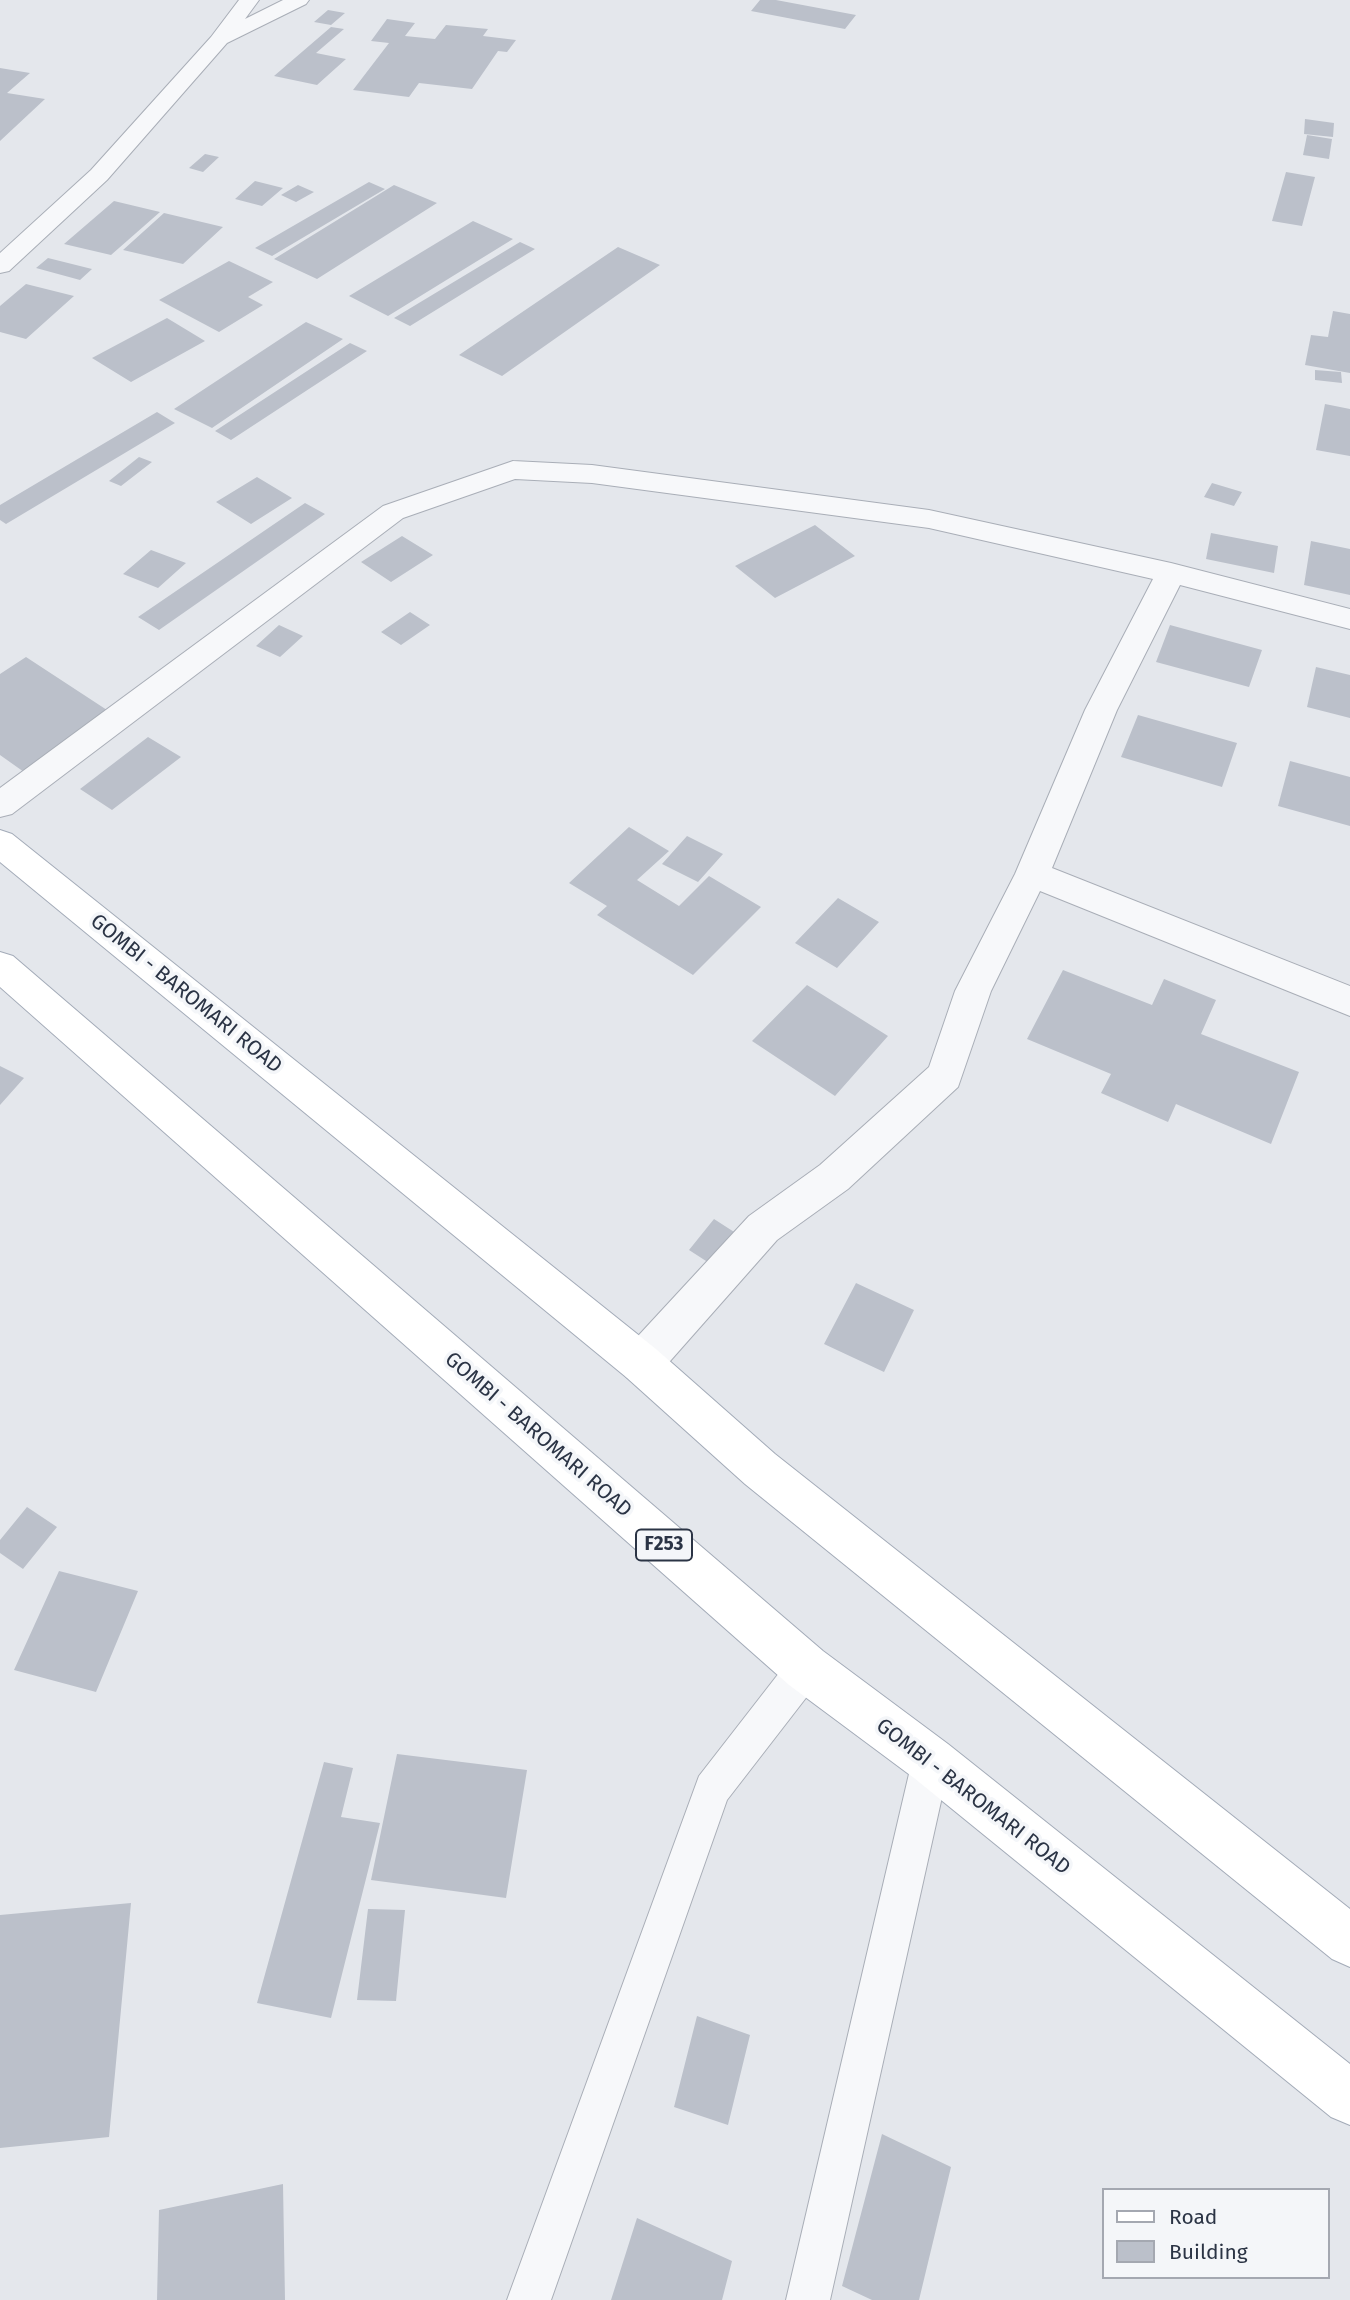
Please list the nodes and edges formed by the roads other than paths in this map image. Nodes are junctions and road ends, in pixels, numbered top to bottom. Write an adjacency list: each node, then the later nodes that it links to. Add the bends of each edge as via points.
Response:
1 (249, 0): 3 (street)
2 (299, 0): 3 (street)
3 (218, 41): 4 (street, via 99,175)
4 (0, 266)
5 (1171, 573): 6 (street); 7 (street, via 929,519 592,474 513,470 393,512); 9 (street, via 1101,710)
6 (1350, 619)
7 (0, 805)
8 (0, 843): 12 (main road, GOMBI - BAROMARI ROAD)
9 (1032, 874): 11 (street); 12 (street, via 973,991 945,1076 834,1177 763,1228)
10 (0, 966): 13 (main road, GOMBI - BAROMARI ROAD / F253)
11 (1350, 1001)
12 (641, 1363): 15 (main road, GOMBI - BAROMARI ROAD, via 760,1469)
13 (806, 1668): 14 (main road, GOMBI - BAROMARI ROAD / F253); 17 (lane, via 712,1789)
14 (931, 1761): 16 (main road, GOMBI - BAROMARI ROAD / F253); 18 (lane)
15 (1350, 1941)
16 (1350, 2098)
17 (529, 2300)
18 (808, 2300)

